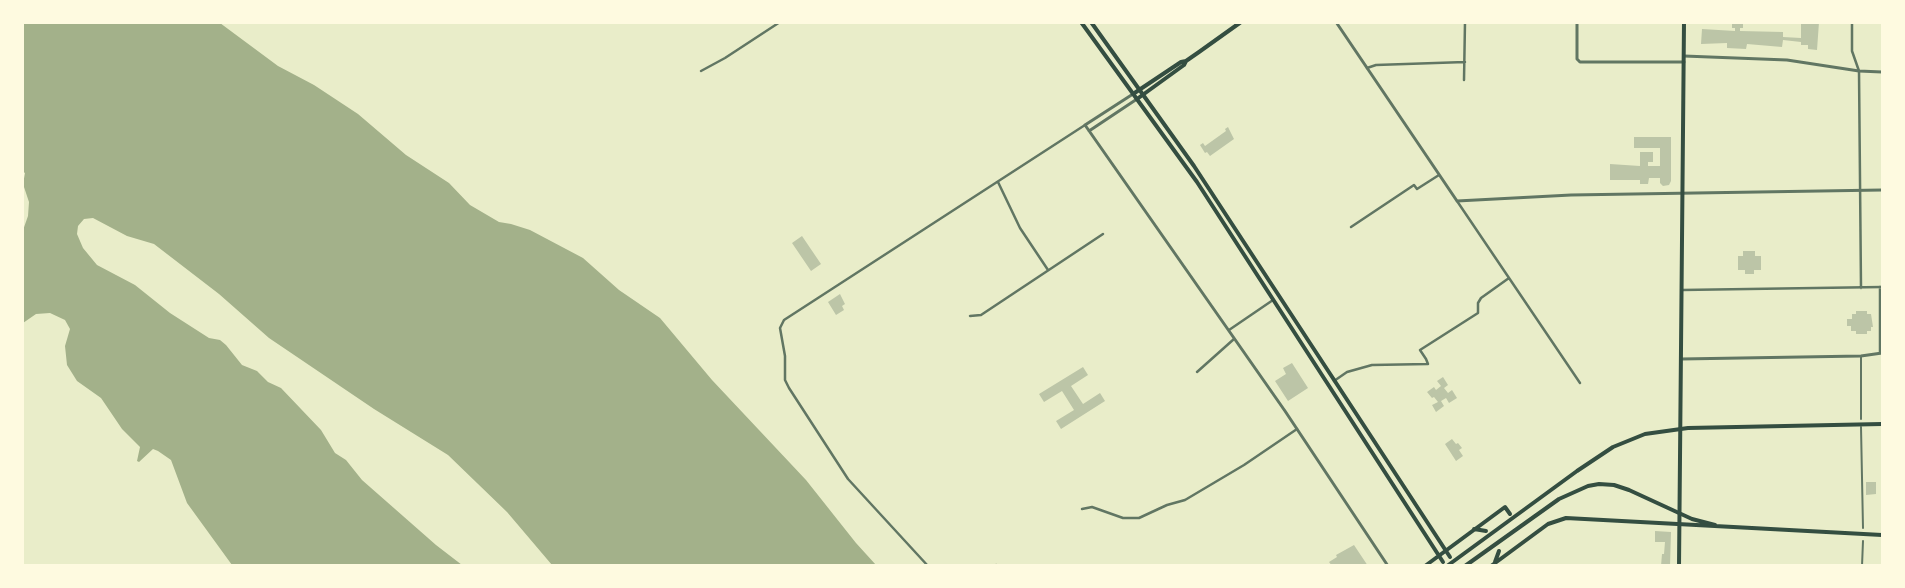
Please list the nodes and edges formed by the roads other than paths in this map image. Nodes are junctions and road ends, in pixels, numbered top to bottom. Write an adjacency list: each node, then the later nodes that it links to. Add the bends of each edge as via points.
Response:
1 (780, 22): 15 (street)
2 (1081, 22): 20 (main road)
3 (1092, 22): 19 (main road)
4 (1242, 22): 11 (main road)
5 (1336, 22): 14 (street)
6 (1465, 22): 12 (street)
7 (1577, 22): 13 (street, via 1577,59 1580,62)
8 (1684, 22): 10 (main road)
9 (1852, 22): 16 (street, via 1852,51)
10 (1684, 56): 13 (main road); 16 (street, via 1787,60)
11 (1186, 61): 19 (main road); 21 (main road)
12 (1465, 62): 14 (street); 18 (street)
13 (1684, 62): 29 (main road)
14 (1367, 68): 25 (street)
15 (701, 71)
16 (1858, 71): 17 (street); 27 (street)
17 (1882, 72)
18 (1464, 80)
19 (1140, 89): 20 (main road); 21 (main road)
20 (1133, 94): 22 (main road); 23 (street)
21 (1143, 94): 22 (main road); 38 (main road)
22 (1137, 99): 24 (street); 39 (main road, via 1197,182)
23 (1085, 125): 24 (street); 26 (street)
24 (1089, 131): 41 (street)
25 (1439, 175): 30 (street); 31 (street, via 1417,189 1414,185)
26 (998, 182): 33 (street, via 1020,228); 72 (street, via 781,323 780,328 785,380 848,479)
27 (1860, 190): 28 (street); 29 (street); 36 (street)
28 (1882, 190)
29 (1683, 193): 30 (street); 37 (main road)
30 (1457, 201): 34 (street)
31 (1351, 227)
32 (1103, 234): 33 (street)
33 (1048, 270): 40 (street, via 981,315)
34 (1509, 278): 47 (street, via 1481,298 1478,313 1420,350 1428,364 1372,365 1347,372); 48 (street)
35 (1881, 287): 36 (street); 43 (street)
36 (1861, 288): 37 (street)
37 (1682, 290): 45 (main road)
38 (1278, 295): 39 (main road); 47 (main road)
39 (1273, 300): 41 (street); 68 (main road)
40 (970, 316)
41 (1229, 330): 42 (street)
42 (1234, 339): 46 (street); 53 (street)
43 (1881, 353): 44 (street)
44 (1861, 356): 45 (street); 49 (street)
45 (1681, 359): 52 (main road)
46 (1197, 372)
47 (1334, 380): 66 (main road)
48 (1580, 383)
49 (1861, 419)
50 (1882, 424): 52 (main road)
51 (1861, 427): 59 (street)
52 (1680, 428): 56 (main road); 75 (main road, via 1624,442 1578,471)
53 (1297, 429): 54 (street, via 1185,500 1138,518 1123,518 1092,507); 73 (street)
54 (1082, 509)
55 (1510, 514): 60 (main road, via 1505,507)
56 (1679, 514): 57 (main road); 58 (main road); 76 (main road, via 1614,485 1588,486 1551,504)
57 (1679, 526): 58 (main road); 64 (main road, via 1566,518 1548,524); 78 (main road)
58 (1724, 528): 63 (main road)
59 (1863, 528)
60 (1474, 529): 61 (main road); 66 (main road)
61 (1486, 531)
62 (1523, 533): 64 (main road)
63 (1882, 535)
64 (1527, 539): 71 (main road)
65 (1863, 541): 79 (street)
66 (1446, 551): 68 (main road); 69 (main road)
67 (1499, 551): 71 (main road)
68 (1438, 556): 70 (main road); 74 (main road)
69 (1450, 557)
70 (1443, 562)
71 (1495, 562): 77 (main road)
72 (928, 566)
73 (1388, 566)
74 (1425, 566)
75 (1448, 566)
76 (1466, 566)
77 (1491, 566)
78 (1679, 566)
79 (1862, 566)

